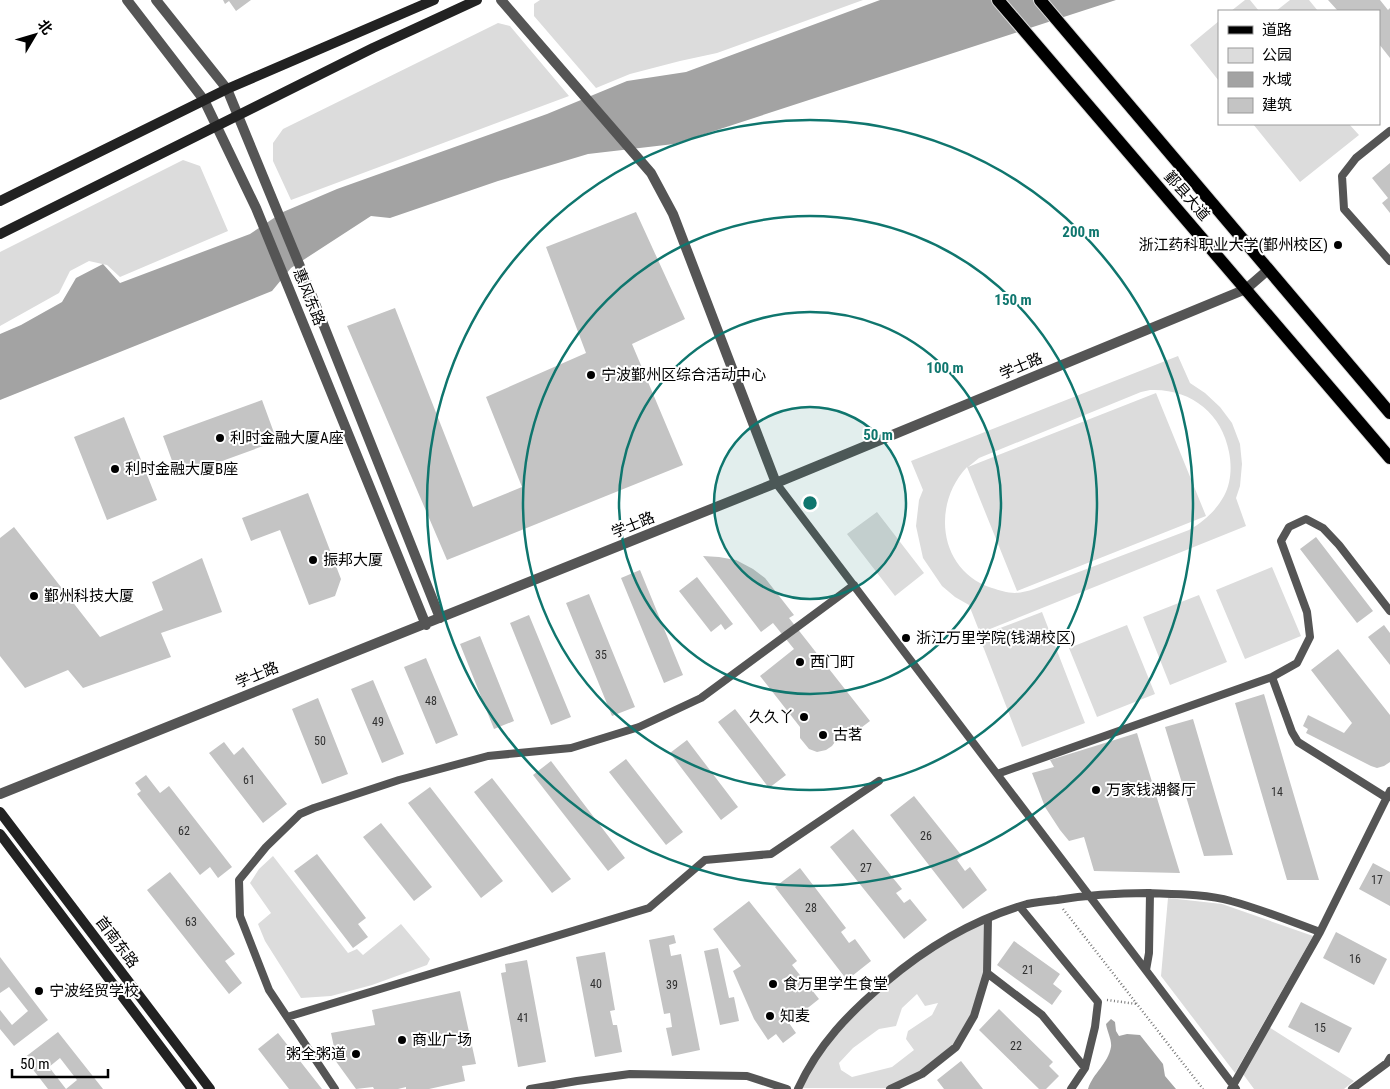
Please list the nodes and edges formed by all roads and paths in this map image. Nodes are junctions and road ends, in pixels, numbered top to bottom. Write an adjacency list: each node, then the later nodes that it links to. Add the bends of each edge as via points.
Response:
1 (127, 0): 9 (street, 惠风东路)
2 (156, 0): 8 (street, 惠风东路)
3 (434, 0): 8 (main road)
4 (476, 0): 10 (main road)
5 (501, 0): 20 (street, via 651,173 673,214)
6 (998, 0): 17 (main road, 鄞县大道)
7 (1040, 0): 16 (main road, 鄞县大道)
8 (227, 89): 9 (main road); 10 (street, 惠风东路)
9 (204, 100): 11 (street, 惠风东路); 13 (main road)
10 (238, 116): 11 (main road); 23 (street, 惠风东路)
11 (217, 126): 14 (main road); 24 (street, 惠风东路, via 256,208)
12 (1390, 131): 15 (lane, via 1356,158 1342,176 1344,209)
13 (0, 201)
14 (0, 234)
15 (1390, 261)
16 (1269, 269): 17 (street, 学士路); 18 (main road, 鄞县大道)
17 (1246, 289): 19 (main road, 鄞县大道); 20 (street, 学士路)
18 (1390, 413)
19 (1390, 458)
20 (776, 484): 21 (lane); 23 (street, 学士路)
21 (854, 585): 26 (lane); 42 (lane, via 701,698 639,727 572,748 488,756 399,780 300,814 266,847 239,880 240,916 269,990)
22 (1390, 611): 25 (lane, via 1322,528 1306,519 1289,527 1281,540 1307,612 1310,637 1297,662)
23 (440, 618): 24 (street, 学士路)
24 (426, 625): 28 (street, 学士路)
25 (1272, 677): 26 (lane); 29 (lane, via 1298,742)
26 (998, 774): 33 (lane)
27 (879, 781): 42 (lane, via 771,854 704,860 649,908)
28 (0, 794)
29 (1389, 795): 37 (lane)
30 (0, 812): 47 (main road, 首南东路)
31 (0, 834): 46 (main road, 首南东路)
32 (1150, 893): 33 (lane); 37 (lane, via 1229,900); 38 (lane)
33 (1089, 895): 34 (lane); 38 (lane)
34 (1056, 900): 35 (lane); 41 (path)
35 (1020, 907): 36 (lane); 40 (lane)
36 (988, 918): 39 (lane); 51 (lane, via 938,944 877,990 840,1024 821,1047)
37 (1320, 932): 45 (lane)
38 (1146, 970): 45 (lane)
39 (987, 972): 44 (lane, via 1042,1016); 52 (lane, via 974,1016 956,1048 922,1074)
40 (1096, 999): 41 (path); 44 (lane, via 1095,1027)
41 (1137, 1004): 54 (path)
42 (287, 1016): 48 (lane)
43 (1390, 1058): 55 (lane)
44 (1085, 1068): 53 (lane)
45 (1233, 1088)
46 (192, 1089)
47 (210, 1089)
48 (335, 1089)
49 (530, 1089): 50 (lane, via 630,1074 747,1076)
50 (787, 1089)
51 (798, 1089)
52 (890, 1089)
53 (1071, 1089)
54 (1203, 1089)
55 (1352, 1089)

